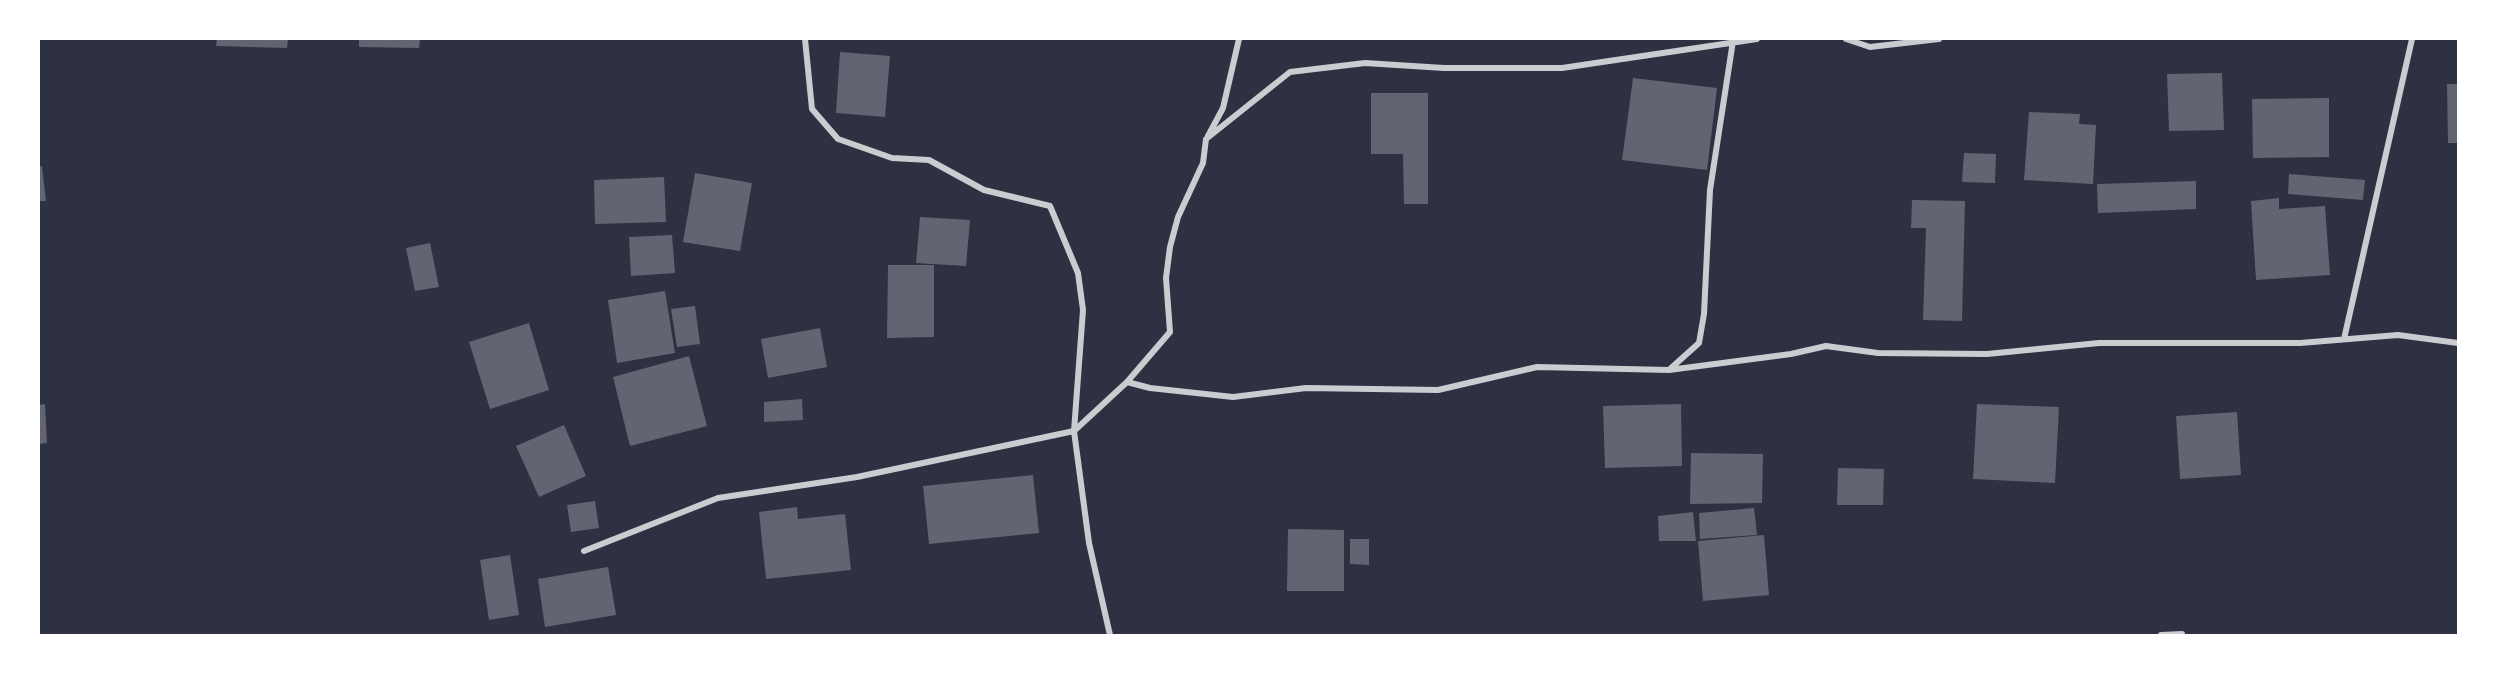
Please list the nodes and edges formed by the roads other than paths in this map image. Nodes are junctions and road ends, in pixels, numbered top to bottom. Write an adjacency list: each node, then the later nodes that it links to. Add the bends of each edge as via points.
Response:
1 (805, 39): 13 (street, via 813,109 838,139 892,158 929,160 984,190 1050,207 1078,273 1083,310)
2 (1239, 39): 8 (street, via 1223,108)
3 (1756, 39): 7 (street)
4 (1846, 39): 5 (street, via 1870,47)
5 (1939, 39)
6 (2412, 39): 9 (street)
7 (1733, 41): 8 (street, via 1562,68 1365,63 1290,72); 11 (street, via 1710,190 1699,343)
8 (1206, 140): 12 (street, via 1203,163 1178,217 1170,247 1166,278 1170,332)
9 (2344, 339): 10 (street, via 2398,335); 11 (street, via 2300,343 2099,343 1987,354 1878,352 1826,346)
10 (2458, 343)
11 (1669, 370): 12 (street, via 1537,367 1438,390 1306,388 1233,397)
12 (1127, 382): 13 (street)
13 (1074, 431): 14 (street, via 857,477 718,498); 16 (street, via 1089,543)
14 (584, 551)
15 (2182, 633): 17 (street)
16 (1110, 635)
17 (2161, 635)

